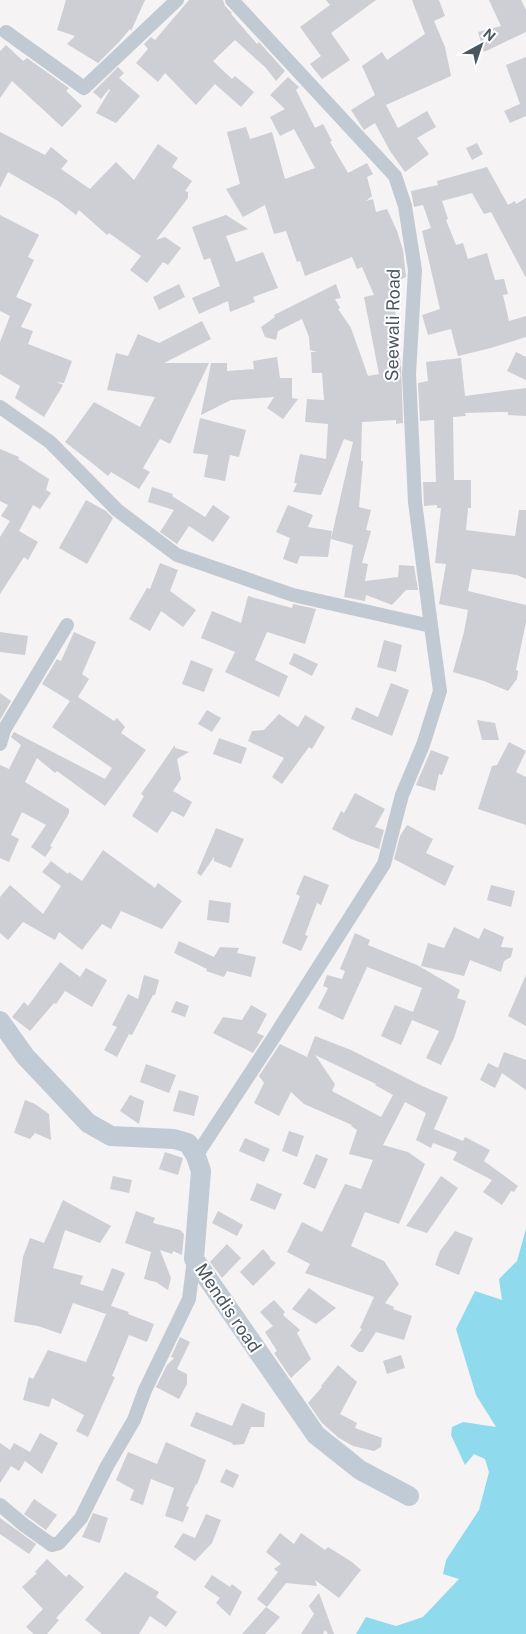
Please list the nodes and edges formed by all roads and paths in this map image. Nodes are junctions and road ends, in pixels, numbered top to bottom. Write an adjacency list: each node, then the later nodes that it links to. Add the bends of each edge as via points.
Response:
1 (177, 0): 3 (street, via 84,88)
2 (232, 0): 6 (street, Seewali Road, via 395,176 405,206 415,270 409,374 415,502)
3 (6, 32)
4 (0, 407): 6 (street, via 50,442 116,510 177,555 293,595)
5 (67, 625): 7 (street, via 4,730)
6 (431, 626): 9 (street, Seewali Road, via 440,691 423,745 402,795 384,864)
7 (0, 744)
8 (0, 1021): 9 (street, via 25,1056 88,1123 111,1136 188,1143)
9 (196, 1156): 10 (street, Mendis road, via 201,1171)
10 (194, 1260): 11 (street, Mendis road, via 316,1435 360,1470); 12 (street, via 189,1300 134,1420 80,1518 60,1543 52,1545)
11 (409, 1496)
12 (0, 1505)

